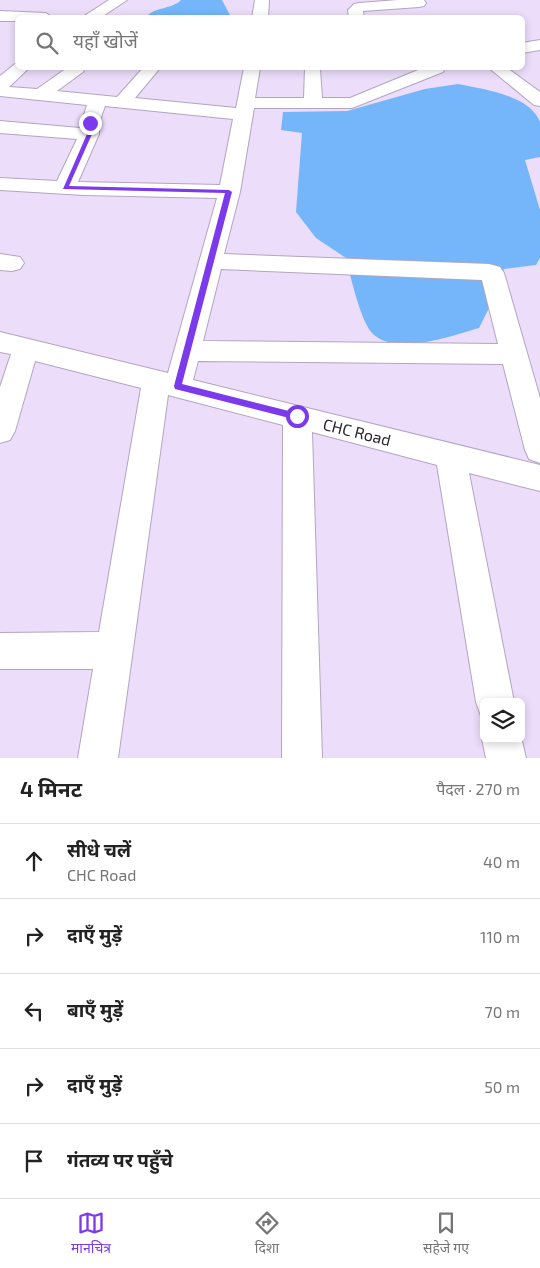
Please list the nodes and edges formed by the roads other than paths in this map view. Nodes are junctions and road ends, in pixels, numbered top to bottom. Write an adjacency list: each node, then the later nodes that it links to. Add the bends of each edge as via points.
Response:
1 (10, 0): 5 (street)
2 (120, 0): 6 (street)
3 (262, 0): 7 (street)
4 (417, 2): 8 (street, via 359,7 354,10); 9 (street)
5 (0, 9)
6 (93, 15)
7 (260, 15)
8 (356, 15)
9 (428, 15)
10 (0, 16): 11 (street)
11 (15, 17)
12 (540, 45): 13 (street)
13 (525, 48)
14 (19, 70): 21 (street)
15 (74, 70): 23 (street)
16 (150, 70): 26 (street)
17 (252, 70): 28 (street)
18 (312, 70): 27 (street)
19 (432, 70): 27 (street, via 352,103)
20 (499, 70): 25 (street)
21 (0, 85)
22 (0, 91): 23 (street)
23 (41, 95): 24 (street)
24 (98, 100): 26 (street); 30 (street)
25 (540, 101)
26 (122, 102): 28 (street)
27 (313, 103): 28 (street)
28 (245, 108): 33 (street)
29 (0, 127): 30 (street)
30 (89, 134): 32 (street)
31 (0, 184): 32 (street)
32 (65, 187): 33 (street)
33 (229, 192): 34 (street)
34 (210, 261): 36 (street); 37 (street, via 489,272 492,273)
35 (13, 345): 38 (street, CHC Road); 39 (street)
36 (187, 351): 37 (street); 38 (street)
37 (514, 354): 42 (street)
38 (167, 384): 40 (street, CHC Road); 45 (street)
39 (7, 385): 41 (street)
40 (297, 416): 43 (street, CHC Road); 50 (street)
41 (0, 431)
42 (540, 450)
43 (450, 455): 44 (street, CHC Road); 47 (street)
44 (540, 478)
45 (115, 650): 46 (street); 49 (street)
46 (0, 651)
47 (494, 698)
48 (503, 743): 51 (street)
49 (98, 758)
50 (302, 758)
51 (506, 758)

